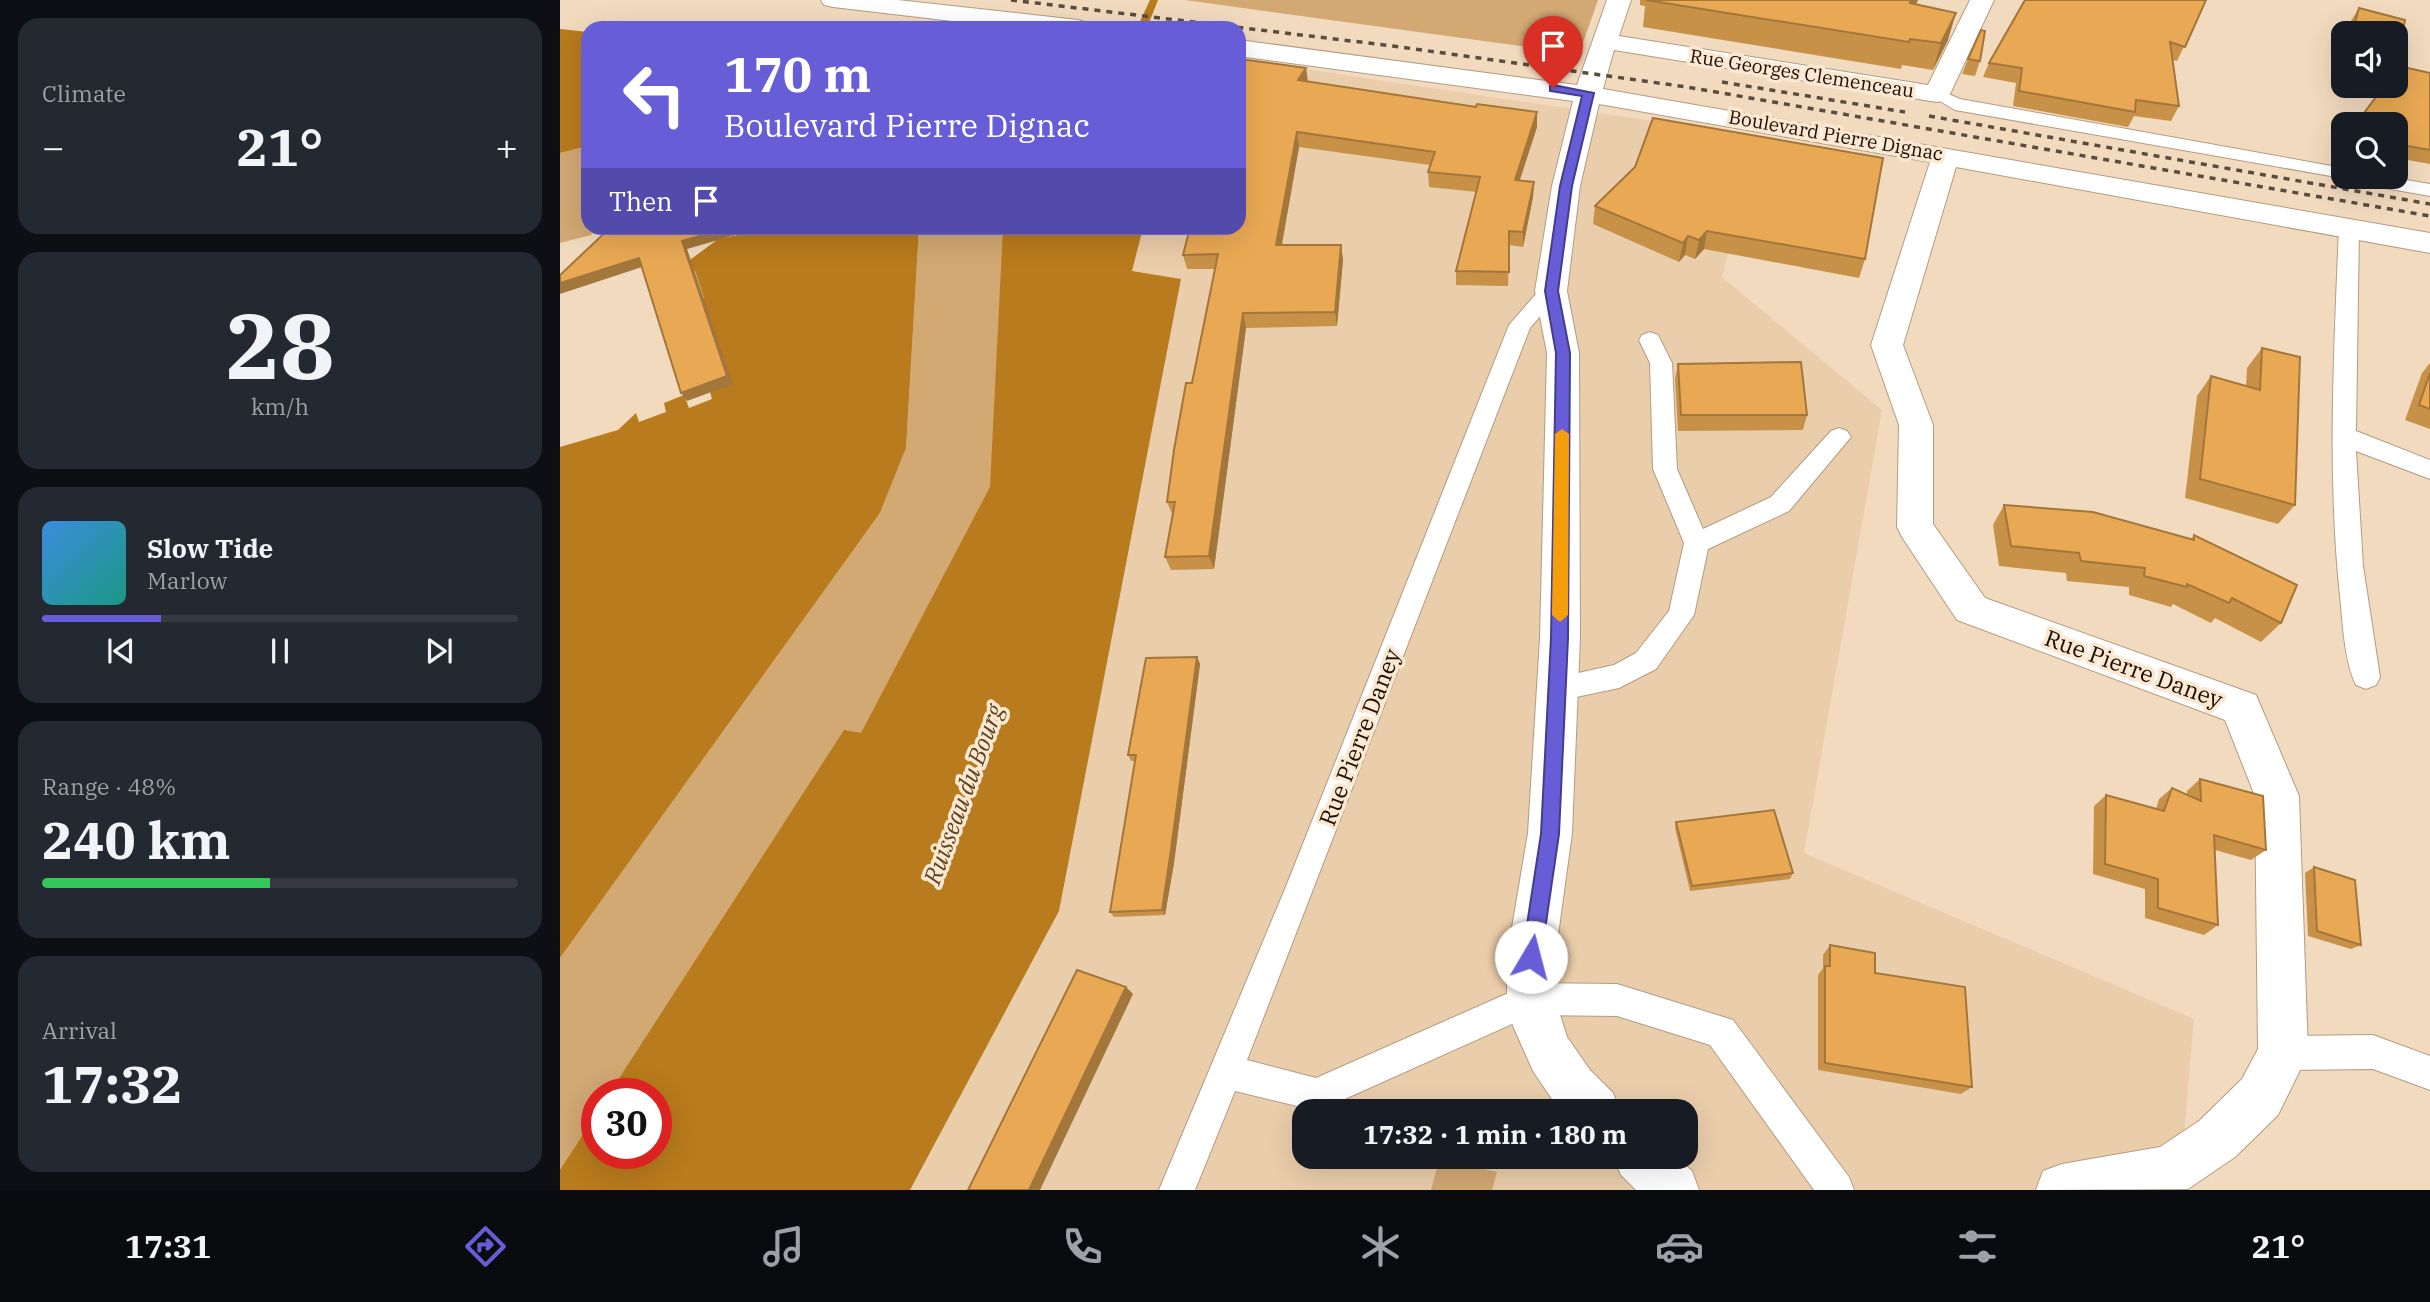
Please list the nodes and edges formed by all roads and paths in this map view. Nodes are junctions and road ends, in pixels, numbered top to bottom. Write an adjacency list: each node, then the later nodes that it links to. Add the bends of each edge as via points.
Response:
1 (833, 0): 4 (street)
2 (1619, 0): 5 (street)
3 (1982, 0): 8 (street, Rue Georges Clemenceau)
4 (1017, 21)
5 (1605, 41): 7 (street); 8 (street, Rue Georges Clemenceau)
6 (1246, 49): 7 (street, Boulevard Pierre Dignac)
7 (1588, 93): 9 (street, Boulevard Pierre Dignac); 15 (street, via 1566,186)
8 (1937, 94): 10 (lane, via 1955,104)
9 (1946, 155): 13 (street, Boulevard Pierre Dignac); 24 (street, Rue Pierre Daney, via 1887,345 1916,425 1915,527 1971,608 2241,708 2277,796)
10 (2331, 172)
11 (2408, 186): 12 (lane)
12 (2430, 190)
13 (2349, 227): 14 (street, Boulevard Pierre Dignac); 18 (lane)
14 (2430, 243)
15 (1551, 291): 22 (street, via 1563,353); 25 (lane, Rue Pierre Daney, via 1520,326)
16 (1650, 340): 20 (lane, via 1661,363 1665,468)
17 (1839, 437): 20 (lane, via 1780,504)
18 (2346, 437): 19 (lane); 21 (lane, via 2355,623)
19 (2430, 470)
20 (1697, 543): 22 (lane, via 1681,615 1646,661 1619,676)
21 (2366, 677)
22 (1557, 689): 23 (street, via 1550,834 1531,957)
23 (1531, 999): 25 (lane, via 1316,1095); 27 (street, via 1536,1026 1550,1054); 31 (lane, via 1617,1000 1721,1032)
24 (2283, 1053): 26 (lane, via 2373,1052); 32 (street, Rue Pierre Daney, via 2260,1097 2217,1139 2170,1171)
25 (1227, 1072): 29 (lane, Rue Pierre Daney)
26 (2430, 1073)
27 (1583, 1099)
28 (1651, 1169): 30 (street)
29 (1177, 1190)
30 (1673, 1190)
31 (1836, 1190)
32 (2062, 1190)

